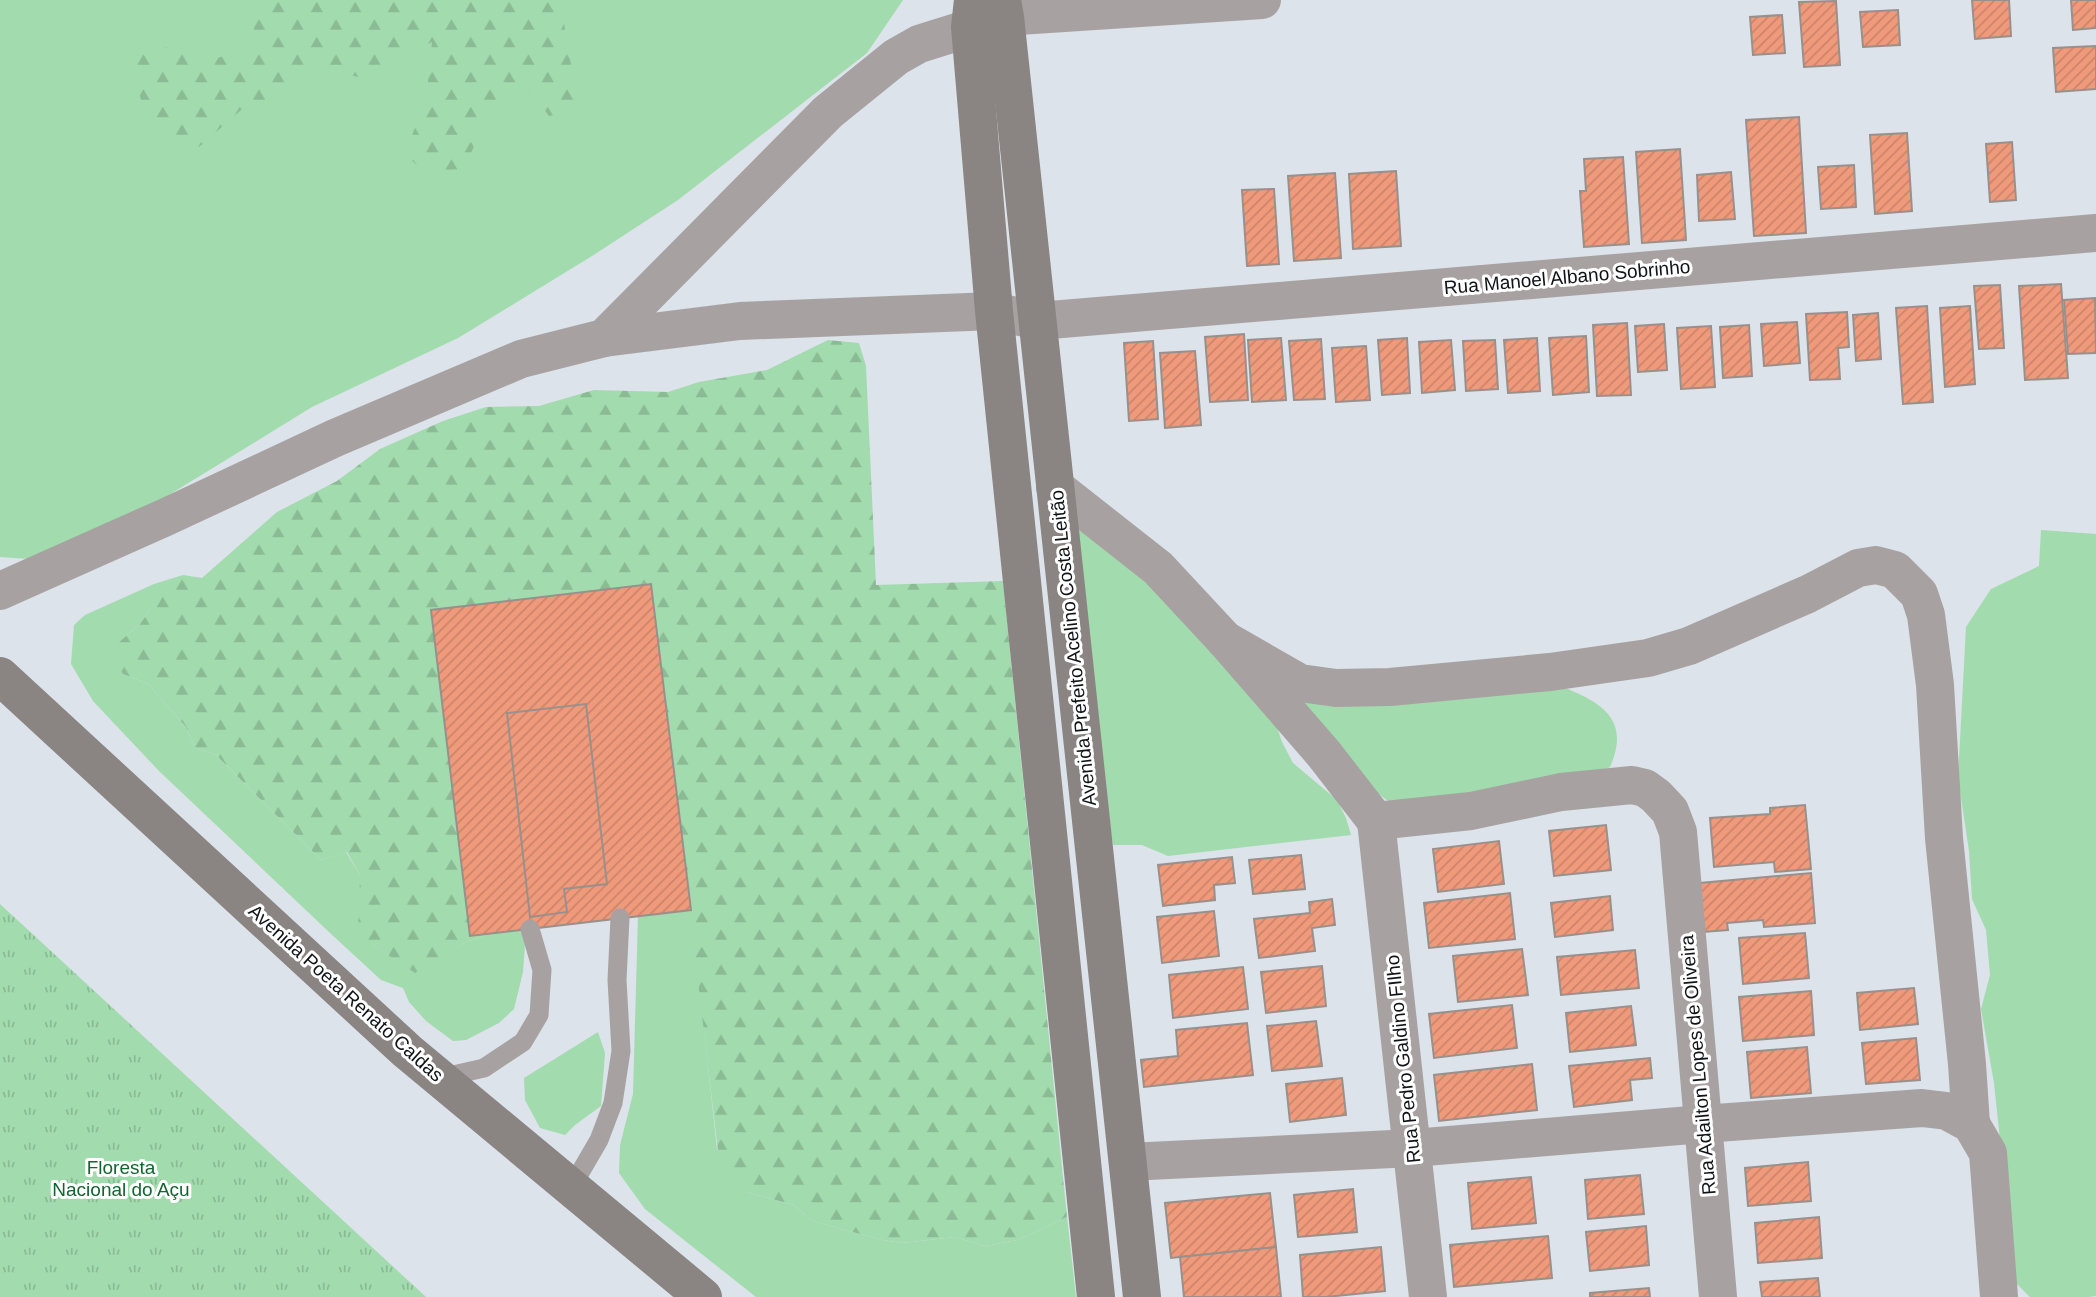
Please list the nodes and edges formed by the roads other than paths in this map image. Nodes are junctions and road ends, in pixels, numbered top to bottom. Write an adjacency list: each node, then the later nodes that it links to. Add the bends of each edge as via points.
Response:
1 (1262, 0): 2 (street)
2 (988, 11): 4 (street); 5 (street, Avenida Prefeito Acelino Costa Leitão); 6 (street, via 896,57 828,112)
3 (2096, 233): 5 (street, Rua Manoel Albano Sobrinho)
4 (994, 310): 5 (street, Rua Manoel Albano Sobrinho); 6 (street, Rua Manoel Albano Sobrinho, via 740,321); 14 (street)
5 (1038, 321): 7 (street, Avenida Prefeito Acelino Costa Leitão)
6 (604, 338): 8 (street, Rua Manoel Albano Sobrinho, via 521,359)
7 (1055, 487): 9 (street, via 1158,568); 15 (street, Avenida Prefeito Acelino Costa Leitão)
8 (0, 591)
9 (1225, 640): 11 (street); 18 (street, via 1300,683 1336,688 1550,672 1648,659 1689,646 1858,568 1877,565 1895,570 1919,594 1926,615)
10 (0, 676): 16 (street, Avenida Poeta Renato Caldas)
11 (1376, 821): 17 (street, Rua Adailton Lopes de Oliveira, via 1632,785 1656,796 1670,811 1678,832); 19 (street, Rua Pedro Galdino FIlho)
12 (620, 918): 21 (lane, via 621,1051 613,1103 599,1140)
13 (530, 929): 16 (lane, via 542,970 539,1015 529,1033 522,1044 484,1068)
14 (1072, 1068): 15 (street); 23 (street)
15 (1118, 1070): 20 (street, Avenida Prefeito Acelino Costa Leitão)
16 (439, 1079): 21 (street, Avenida Poeta Renato Caldas)
17 (1703, 1124): 18 (street, via 1922,1108 1947,1111); 19 (street); 26 (street, Rua Adailton Lopes de Oliveira)
18 (1971, 1124): 27 (street, via 1988,1153)
19 (1413, 1148): 20 (street); 25 (street, Rua Pedro Galdino FIlho)
20 (1128, 1162): 24 (street, Avenida Prefeito Acelino Costa Leitão)
21 (571, 1188): 22 (street, Avenida Poeta Renato Caldas)
22 (703, 1297)
23 (1096, 1297)
24 (1142, 1297)
25 (1428, 1297)
26 (1718, 1297)
27 (1999, 1297)

